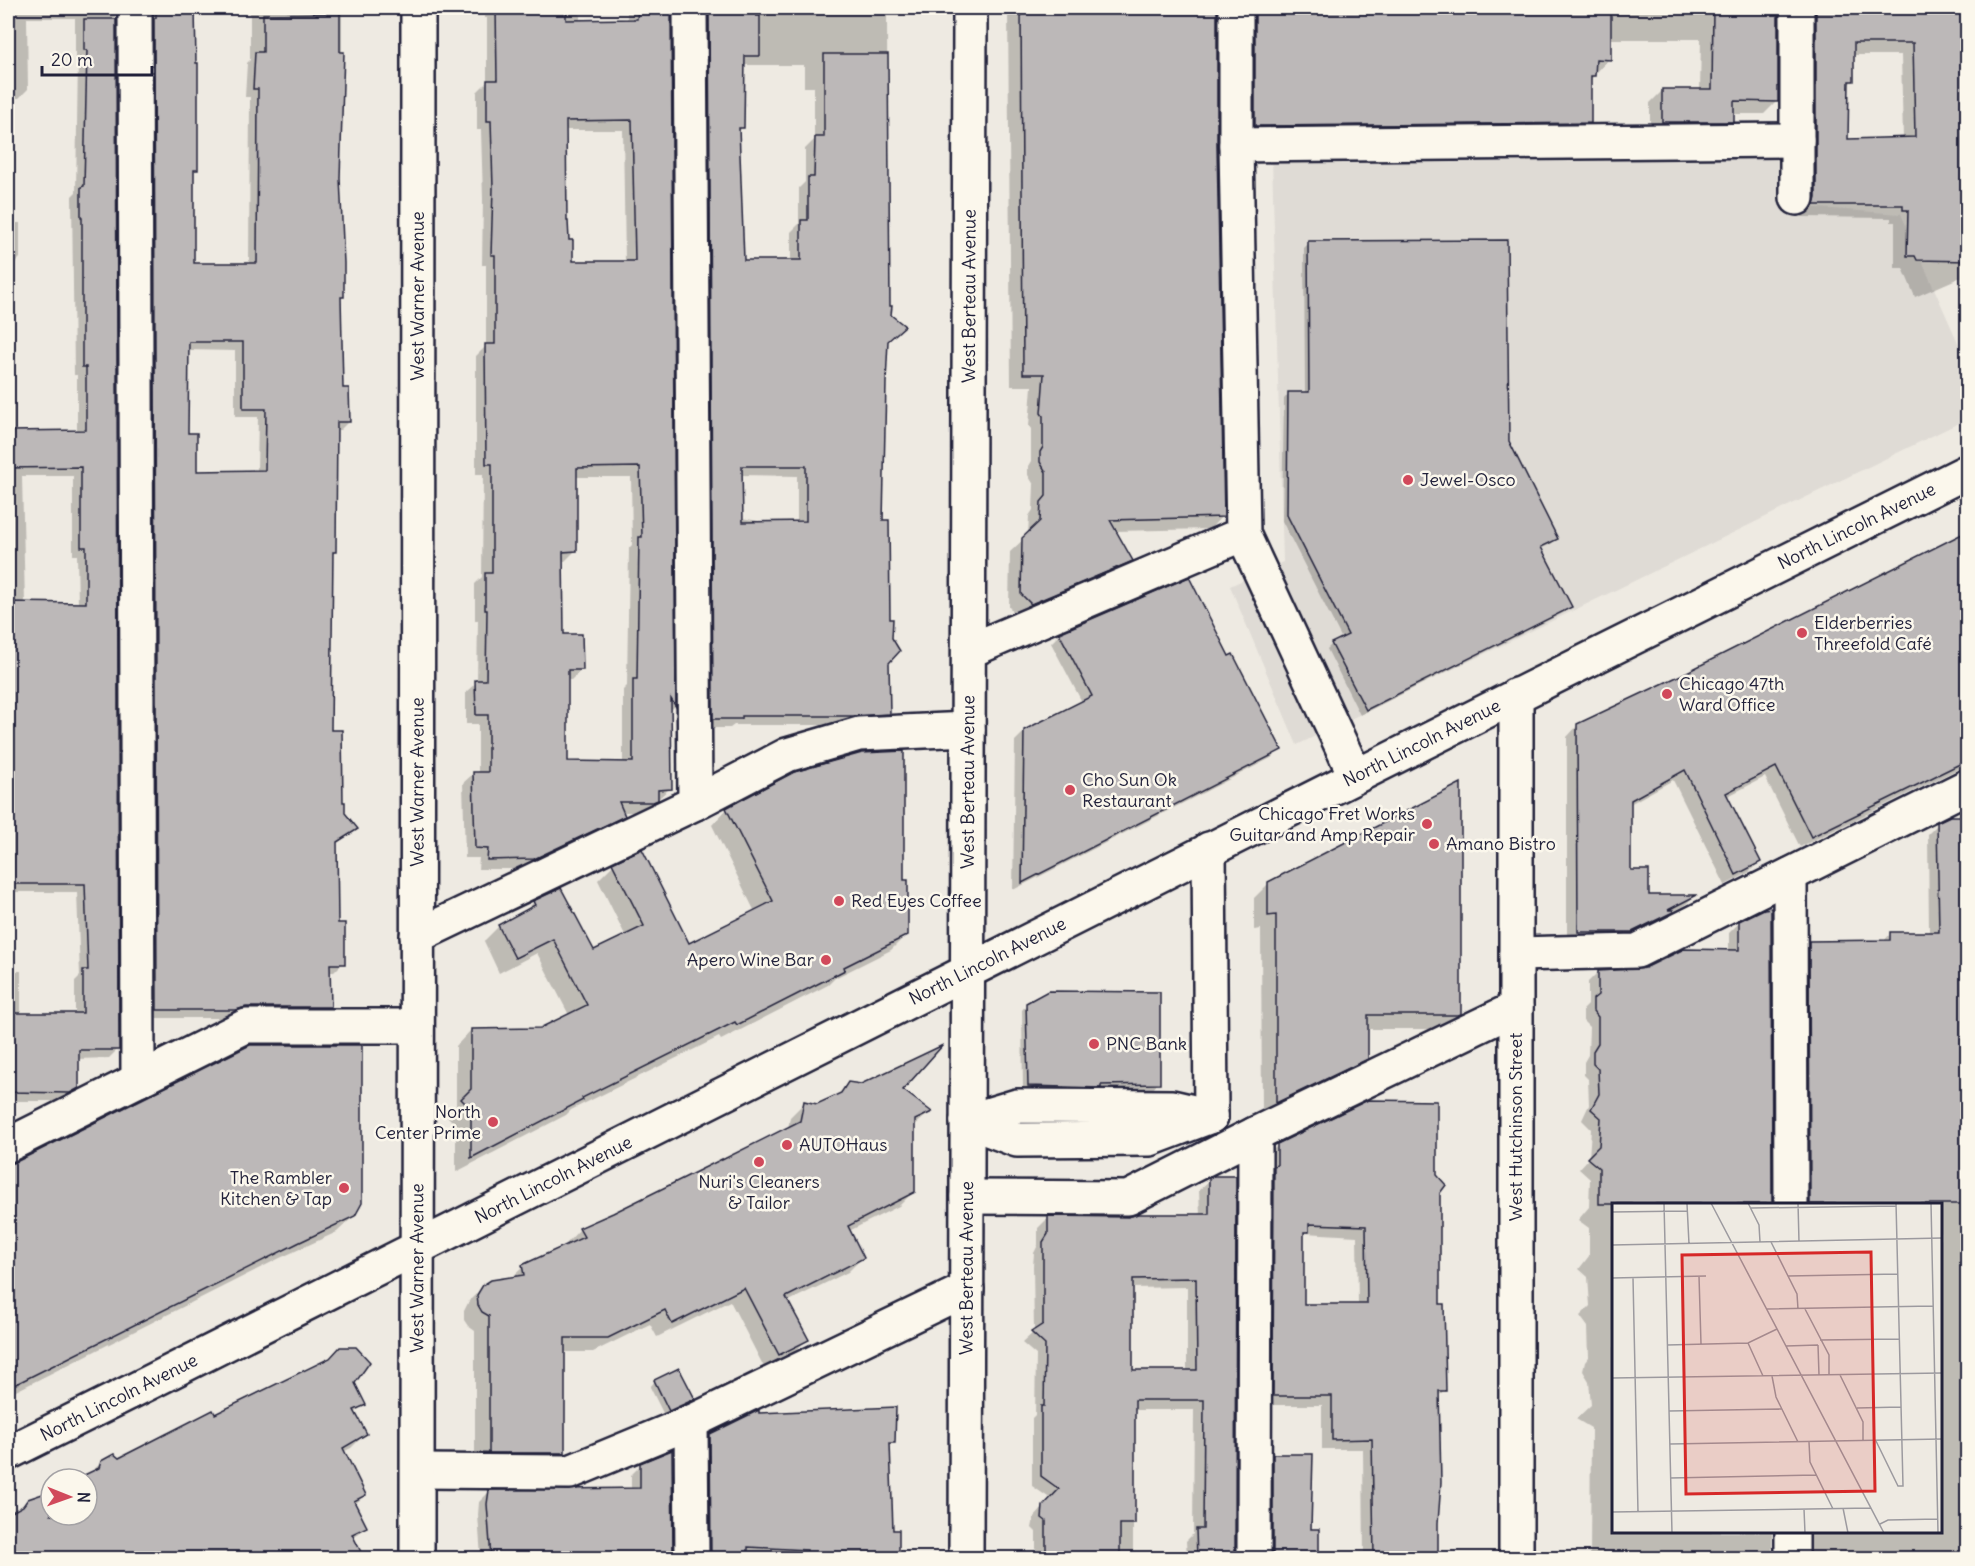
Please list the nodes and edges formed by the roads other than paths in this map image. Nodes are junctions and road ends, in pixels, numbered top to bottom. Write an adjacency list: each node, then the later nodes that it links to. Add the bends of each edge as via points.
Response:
1 (135, 8): 25 (street)
2 (418, 8): 20 (street, West Warner Avenue)
3 (690, 8): 17 (street)
4 (970, 8): 12 (street, West Berteau Avenue)
5 (1236, 8): 8 (street)
6 (1797, 8): 7 (street)
7 (1797, 140): 8 (street); 9 (street)
8 (1236, 145): 11 (street)
9 (1797, 198)
10 (1968, 471): 13 (street, North Lincoln Avenue)
11 (1243, 534): 12 (street); 15 (street)
12 (969, 651): 14 (street, West Berteau Avenue)
13 (1516, 695): 15 (street, North Lincoln Avenue); 21 (street, West Hutchinson Street)
14 (968, 729): 17 (street, via 859,734 787,755); 22 (street, West Berteau Avenue)
15 (1355, 775): 18 (street, North Lincoln Avenue)
16 (1968, 786): 19 (street)
17 (694, 803): 20 (street)
18 (1209, 849): 22 (street, North Lincoln Avenue); 26 (street, via 1212,1116 1172,1107 1017,1106)
19 (1790, 874): 21 (street, via 1638,951); 30 (street)
20 (417, 936): 24 (street, West Warner Avenue)
21 (1516, 954): 23 (street, West Hutchinson Street)
22 (968, 970): 26 (street, West Berteau Avenue); 31 (street, North Lincoln Avenue)
23 (1516, 1008): 27 (street); 41 (street, West Hutchinson Street)
24 (417, 1026): 25 (street, via 246,1026); 31 (street, West Warner Avenue)
25 (138, 1080): 28 (street)
26 (968, 1121): 29 (street, West Berteau Avenue)
27 (1255, 1134): 29 (street, via 1128,1198); 40 (street)
28 (8, 1145)
29 (967, 1197): 32 (street, West Berteau Avenue)
30 (1791, 1203)
31 (417, 1249): 34 (street, North Lincoln Avenue); 35 (street, West Warner Avenue)
32 (967, 1289): 33 (street); 39 (street, West Berteau Avenue)
33 (691, 1422): 35 (street, via 570,1472); 38 (street)
34 (8, 1453)
35 (418, 1472): 37 (street, West Warner Avenue)
36 (1792, 1533): 42 (street)
37 (417, 1558)
38 (692, 1558)
39 (966, 1558)
40 (1254, 1558)
41 (1516, 1558)
42 (1792, 1558)

